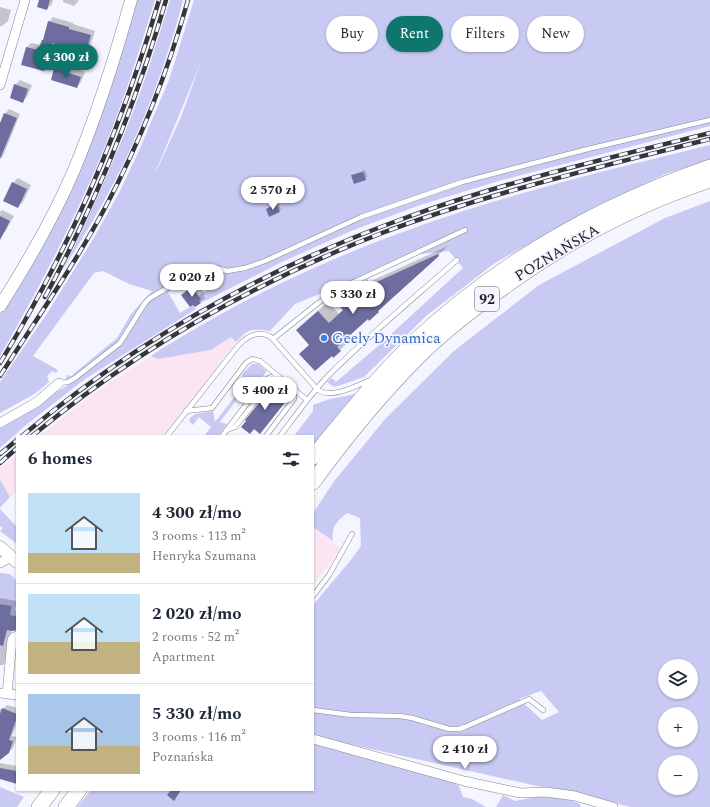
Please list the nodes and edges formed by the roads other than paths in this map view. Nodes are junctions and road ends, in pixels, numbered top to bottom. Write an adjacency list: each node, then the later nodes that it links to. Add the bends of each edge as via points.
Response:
1 (25, 0): 3 (street)
2 (131, 0): 9 (street, via 100,103 74,171 36,245)
3 (0, 85)
4 (710, 120): 13 (lane, via 462,182 361,217 246,268 227,271 206,267 150,298 120,343 75,378)
5 (710, 167): 11 (main road, POZNAŃSKA / 92, via 630,198 549,240 474,292 431,327)
6 (710, 180): 24 (main road, POZNAŃSKA / 92, via 654,201 591,231 546,257 484,301 445,332 396,379)
7 (465, 230): 10 (lane, via 339,289)
8 (457, 260): 14 (lane, via 329,375)
9 (0, 306)
10 (273, 338): 14 (lane); 16 (lane, via 257,334 245,339)
11 (383, 375): 14 (lane, via 335,392 326,394); 23 (main road, POZNAŃSKA / 92)
12 (283, 380): 15 (lane); 16 (lane, via 260,361 251,360 212,408); 18 (lane, via 271,377 265,380)
13 (59, 383): 17 (street, via 37,402)
14 (317, 390): 15 (lane)
15 (307, 400): 22 (lane)
16 (186, 411): 19 (lane)
17 (0, 423)
18 (227, 430): 20 (lane); 21 (lane, via 235,427 270,383 277,382 294,396 294,399)
19 (168, 435)
20 (223, 435)
21 (267, 435)
22 (281, 435)
23 (314, 456)
24 (314, 481)
25 (352, 534): 29 (lane, via 329,575)
26 (0, 547): 27 (street)
27 (14, 559): 28 (street)
28 (0, 563)
29 (314, 595)
30 (16, 636): 31 (street, via 12,640)
31 (4, 694): 32 (street)
32 (16, 695)
33 (314, 710): 34 (lane, via 351,715 400,716 454,730 529,698)
34 (543, 710)
35 (314, 739): 38 (street, via 471,782 520,793 546,792 575,796)
36 (51, 791): 39 (main road)
37 (78, 791): 40 (main road)
38 (595, 805): 41 (street)
39 (39, 807)
40 (66, 807)
41 (613, 807)

